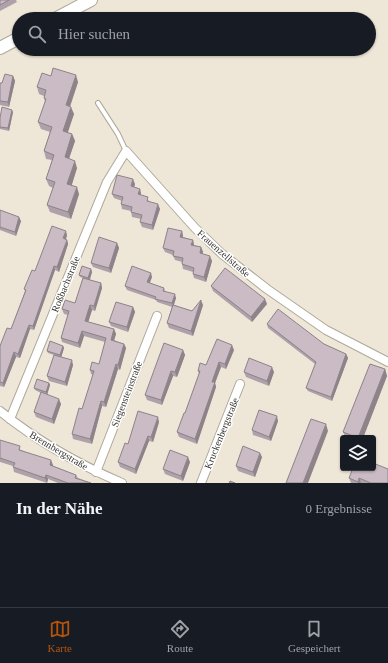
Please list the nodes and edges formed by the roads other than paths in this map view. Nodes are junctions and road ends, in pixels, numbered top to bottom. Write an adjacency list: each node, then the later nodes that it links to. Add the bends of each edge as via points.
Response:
1 (91, 0): 2 (street)
2 (68, 12)
3 (12, 42): 4 (street)
4 (0, 48)
5 (98, 103): 6 (lane, Frauenzellstraße)
6 (126, 150): 8 (street, Frauenzellstraße, via 195,228 222,254 326,330); 11 (street, Roßbachstraße, via 107,182)
7 (157, 316): 12 (street, Siegensteinstraße)
8 (388, 362)
9 (240, 384): 14 (street, Kruckenbergstraße)
10 (0, 411): 11 (street, Brennbergstraße)
11 (10, 419): 12 (street, Brennbergstraße, via 49,446)
12 (96, 472): 13 (street, Brennbergstraße)
13 (122, 483)
14 (201, 483)

